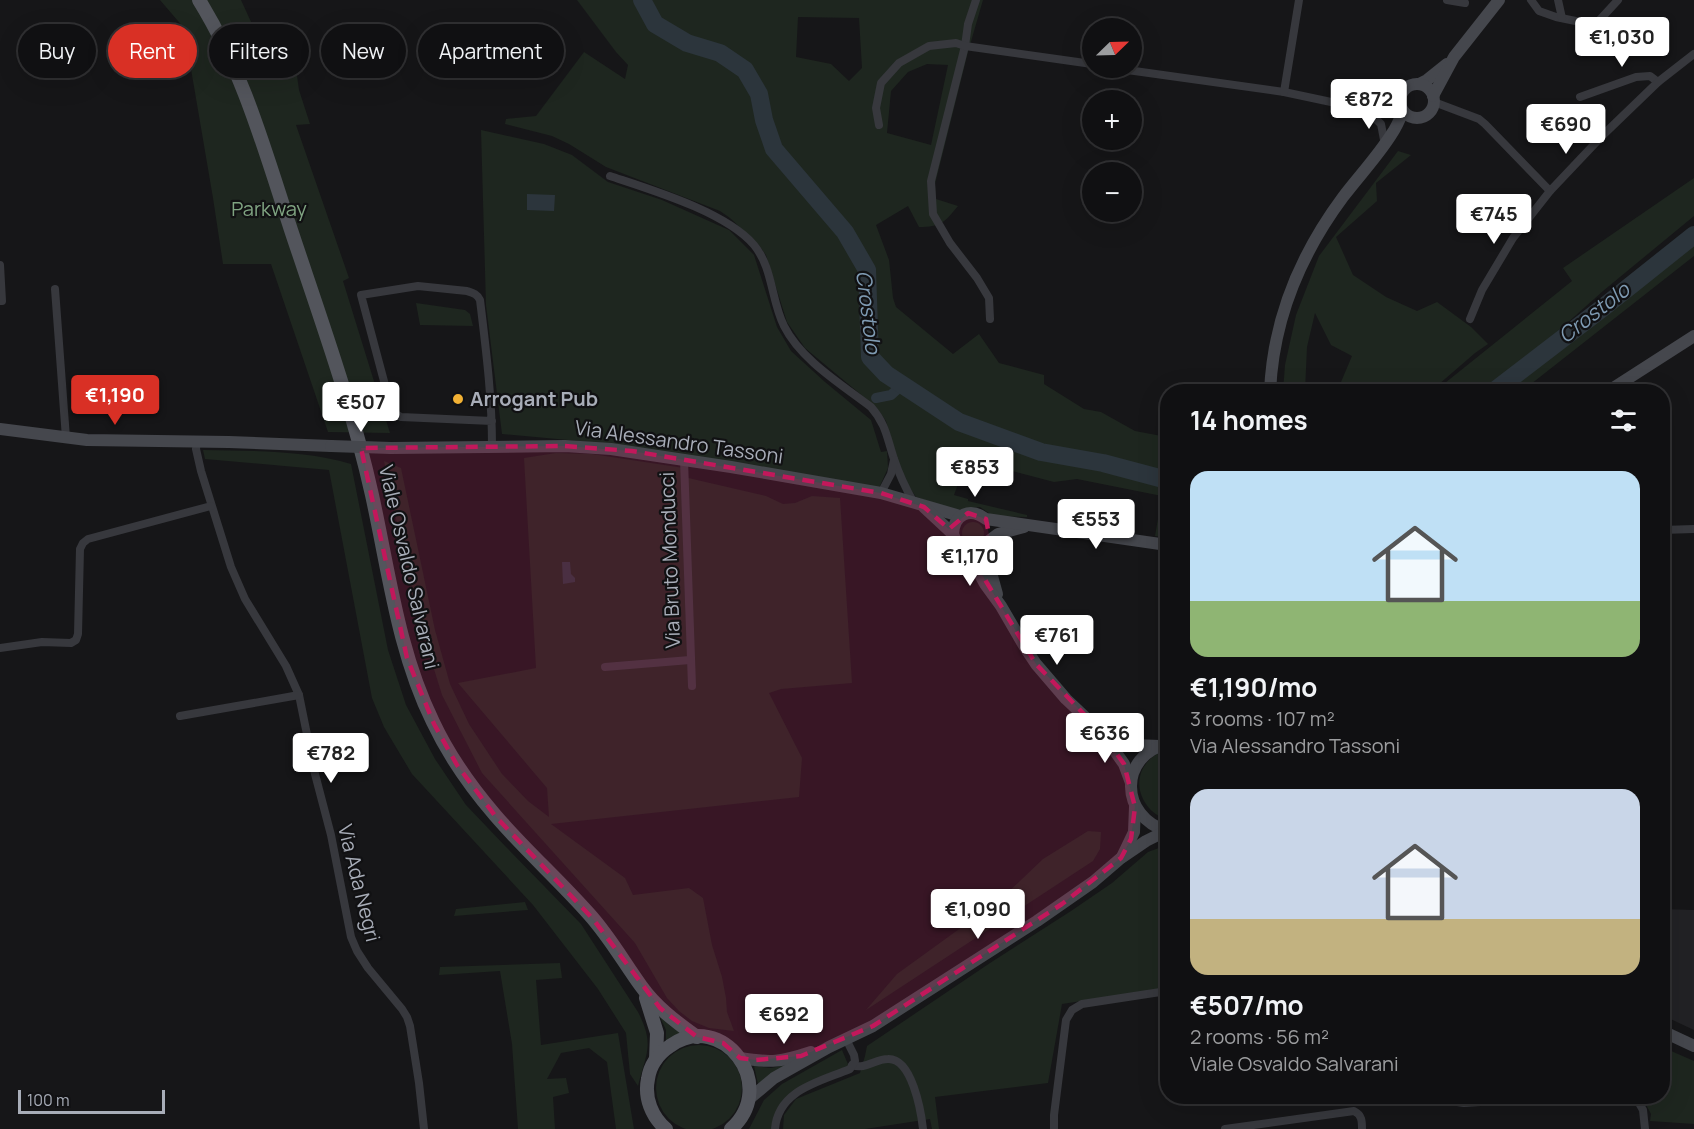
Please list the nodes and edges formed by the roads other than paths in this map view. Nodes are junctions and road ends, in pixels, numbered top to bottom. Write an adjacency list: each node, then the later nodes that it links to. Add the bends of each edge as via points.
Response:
1 (199, 0): 71 (main road, Viale Osvaldo Salvarani, via 241,82 350,409 400,631 426,707 457,765 481,798 593,919)
2 (976, 0): 11 (street)
3 (1299, 0): 18 (street)
4 (1446, 0): 9 (street)
5 (1499, 0): 13 (street)
6 (1531, 0): 10 (street, via 1539,11)
7 (1558, 0): 10 (street)
8 (1618, 0): 10 (street, via 1595,25)
9 (1465, 3)
10 (1562, 18)
11 (965, 46): 14 (street); 24 (street, via 929,46 899,63 881,83 876,108); 32 (street, via 931,181 933,214 989,298)
12 (1694, 54): 16 (street)
13 (1454, 57): 17 (street); 20 (street)
14 (1082, 63)
15 (1142, 72): 18 (street)
16 (1658, 82): 19 (street, via 1650,76 1636,77); 28 (street)
17 (1419, 84): 20 (street, via 1428,88); 21 (street, via 1406,88)
18 (1284, 92): 22 (street)
19 (1580, 97)
20 (1433, 99): 23 (street, via 1428,113); 28 (street, via 1485,124)
21 (1402, 105): 22 (street); 23 (street); 25 (street)
22 (1367, 110): 26 (street, via 1381,124)
23 (1417, 118): 25 (street)
24 (879, 125)
25 (1392, 134): 26 (street)
26 (1385, 145): 35 (street, via 1333,211 1307,253 1280,320)
27 (610, 176): 43 (street, via 704,212 733,226 753,243 764,263 783,325 795,344 877,414 884,424)
28 (1550, 191): 33 (street, via 1513,238)
29 (0, 265): 31 (street)
30 (55, 289): 39 (street)
31 (0, 301)
32 (990, 319)
33 (1470, 319)
34 (1694, 336): 36 (street)
35 (1270, 384)
36 (1619, 384)
37 (492, 421): 37 (street, via 478,297 467,291 418,286 361,295 396,415); 41 (street)
38 (0, 429): 39 (street, Via Alessandro Tassoni)
39 (66, 438): 40 (street, Via Alessandro Tassoni)
40 (197, 441): 41 (street, Via Alessandro Tassoni, bridge, via 391,448); 46 (street, Via Ada Negri)
41 (492, 446): 42 (street, Via Alessandro Tassoni, via 587,447)
42 (684, 460): 44 (street, Via Alessandro Tassoni); 58 (street, Via Bruto Monducci)
43 (894, 460): 44 (street); 45 (street, via 904,485)
44 (881, 493): 45 (street, Via Alessandro Tassoni)
45 (919, 505): 47 (street, Via Alessandro Tassoni); 52 (street, Via Alessandro Tassoni)
46 (211, 506): 57 (street, via 88,539 80,549 76,640); 61 (street, Via Ada Negri, via 245,599)
47 (960, 516): 48 (street, Via Alessandro Tassoni, via 974,513); 52 (street)
48 (986, 519): 49 (street, Via Alessandro Tassoni); 53 (street, via 990,527)
49 (1028, 526): 53 (street, Via Alessandro Tassoni, via 1007,531); 54 (street, Via Alessandro Tassoni)
50 (1694, 529): 51 (street)
51 (1670, 530)
52 (953, 534): 55 (street, Via Alessandro Tassoni)
53 (988, 542): 55 (street, Via Alessandro Tassoni, via 976,550); 56 (street, via 988,566)
54 (1160, 544)
55 (963, 549): 56 (street)
56 (1001, 606): 63 (street, via 1053,685)
57 (0, 648)
58 (690, 660): 59 (street, Via Bruto Monducci); 60 (street, Via Bruto Monducci)
59 (605, 667)
60 (692, 686)
61 (299, 695): 62 (street); 83 (street, Via Ada Negri, via 351,937 368,968 407,1017)
62 (180, 716)
63 (1102, 733): 64 (street, via 1136,745); 66 (street, via 1124,764)
64 (1160, 745)
65 (1160, 746): 66 (street, via 1147,753 1138,764)
66 (1131, 783): 67 (street)
67 (1135, 807): 68 (street, via 1145,820); 70 (street, via 1134,832)
68 (1160, 828)
69 (1160, 834): 70 (street)
70 (1121, 858): 75 (street, via 1054,910 873,1026)
71 (642, 987): 74 (main road, Viale Osvaldo Salvarani, via 676,1023); 79 (main road, Viale Osvaldo Salvarani, via 657,1033)
72 (1160, 992): 88 (street, via 1096,1000 1072,1010 1066,1020)
73 (1670, 1035): 76 (street)
74 (697, 1037): 78 (main road, via 723,1043); 79 (main road, via 674,1043)
75 (846, 1039): 77 (street); 80 (street, via 854,1055)
76 (1694, 1046)
77 (829, 1047): 78 (street, via 783,1061); 81 (street, via 774,1078)
78 (740, 1058): 81 (main road, via 749,1077)
79 (656, 1059): 84 (main road, Viale Osvaldo Salvarani, via 648,1079 648,1099)
80 (852, 1065): 86 (street, via 796,1091 780,1108); 87 (street, via 859,1068 888,1059 901,1064 917,1097)
81 (749, 1099): 85 (main road)
82 (1640, 1104): 91 (street)
83 (424, 1129)
84 (666, 1129)
85 (731, 1129)
86 (775, 1129)
87 (923, 1129)
88 (1054, 1129)
89 (1225, 1129): 90 (street, via 1354,1111 1362,1119)
90 (1362, 1129)
91 (1645, 1129)

